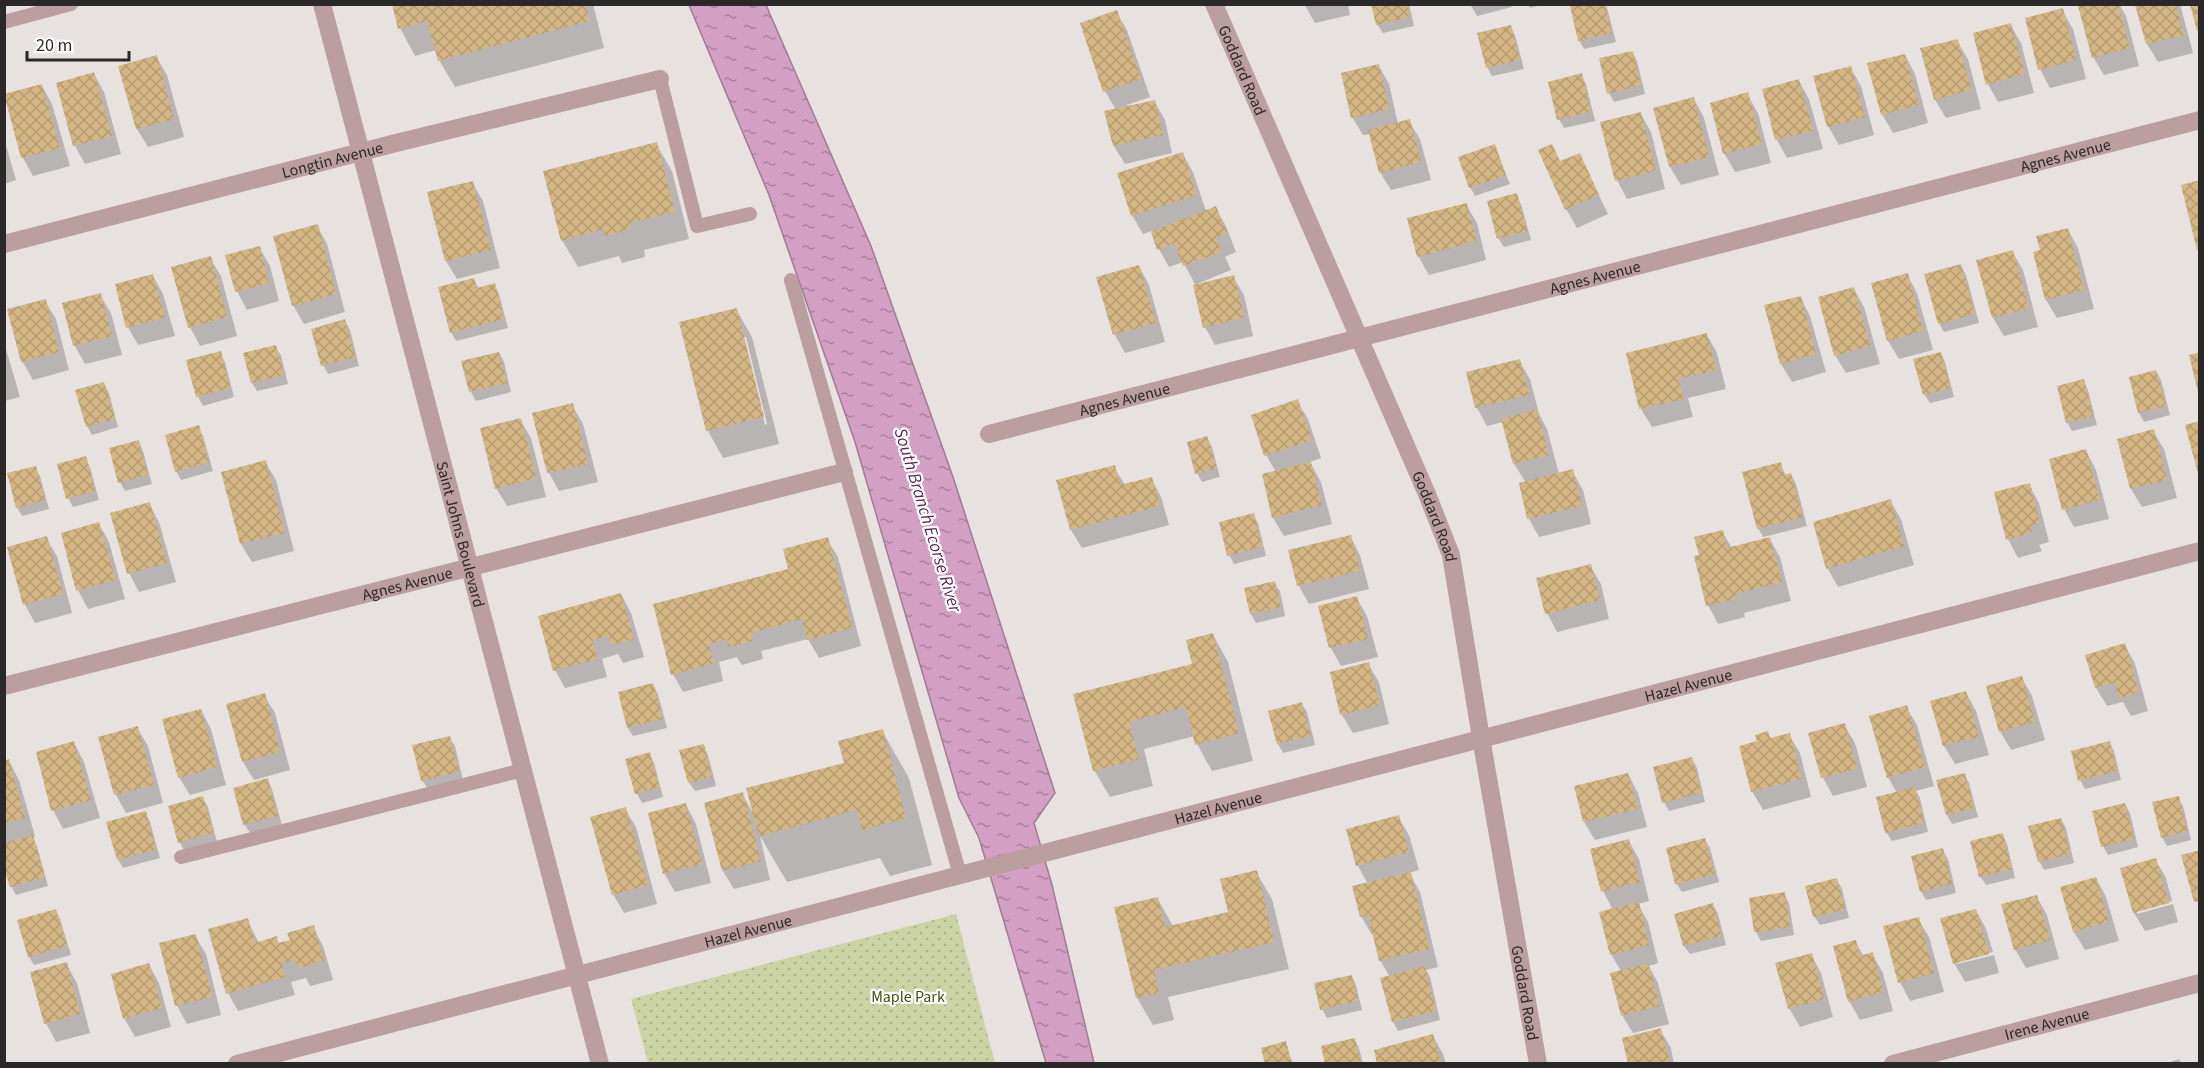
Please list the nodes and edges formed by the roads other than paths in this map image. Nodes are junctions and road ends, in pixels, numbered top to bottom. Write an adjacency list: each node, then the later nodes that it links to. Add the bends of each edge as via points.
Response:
1 (71, 4): 4 (lane)
2 (322, 4): 7 (street, Saint Johns Boulevard)
3 (1214, 4): 11 (street, Goddard Road)
4 (4, 22)
5 (660, 78): 7 (street, Longtin Avenue); 8 (lane, via 697,226)
6 (2199, 120): 11 (street, Agnes Avenue)
7 (362, 153): 9 (street, Longtin Avenue); 15 (street, Saint Johns Boulevard)
8 (750, 214)
9 (4, 244)
10 (791, 280): 13 (lane)
11 (1359, 337): 12 (street, Agnes Avenue); 17 (street, Goddard Road, via 1451,555)
12 (989, 434)
13 (844, 472): 15 (street, Agnes Avenue); 20 (lane)
14 (2199, 551): 17 (street, Hazel Avenue)
15 (470, 568): 16 (street, Agnes Avenue); 18 (street, Saint Johns Boulevard)
16 (4, 686)
17 (1481, 738): 20 (street, Hazel Avenue); 25 (street, Goddard Road)
18 (523, 770): 19 (lane); 21 (street, Saint Johns Boulevard)
19 (182, 857)
20 (960, 875): 21 (street, Hazel Avenue)
21 (577, 976): 23 (street, Hazel Avenue); 24 (street, Saint Johns Boulevard)
22 (2199, 983): 26 (street, Irene Avenue)
23 (237, 1064)
24 (600, 1064)
25 (1539, 1064)
26 (1893, 1064)

